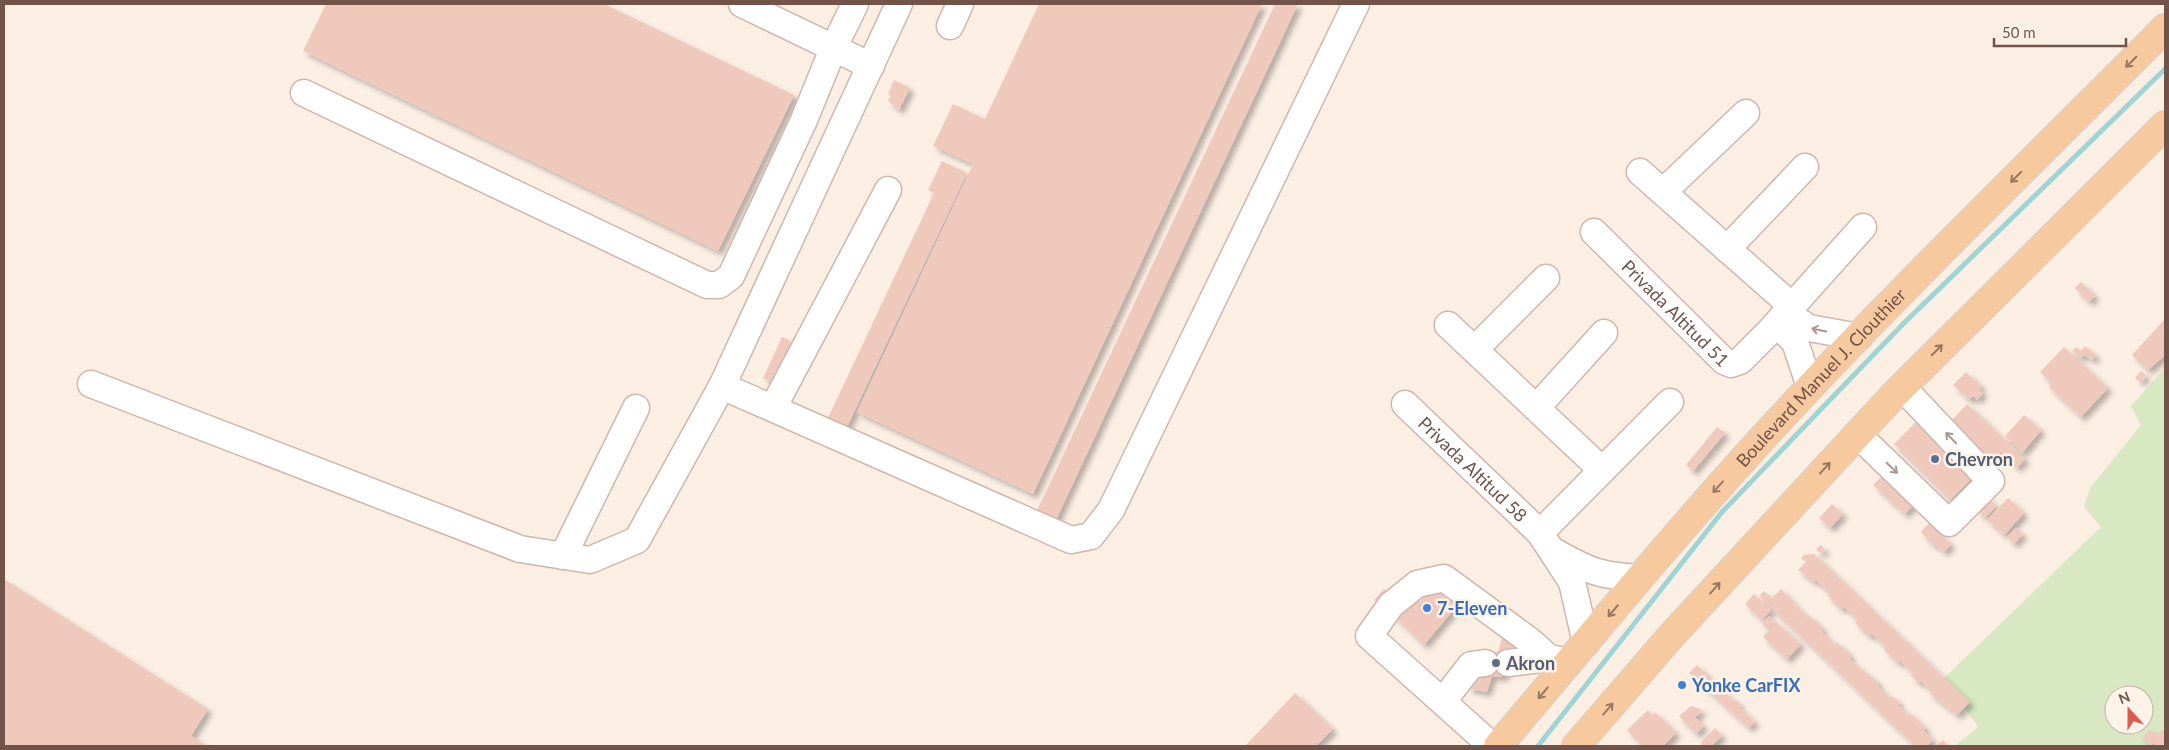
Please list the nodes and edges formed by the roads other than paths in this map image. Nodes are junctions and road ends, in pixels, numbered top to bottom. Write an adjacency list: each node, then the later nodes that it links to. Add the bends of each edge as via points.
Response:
1 (742, 4): 6 (street)
2 (855, 4): 6 (street)
3 (899, 4): 7 (street)
4 (1356, 4): 32 (street, via 1111,510 1091,536 1071,540)
5 (2165, 28): 22 (main road, Boulevard Manuel J. Clouthier, one-way to 22)
6 (833, 49): 7 (street); 8 (street, via 804,120 731,276 719,285 707,285)
7 (871, 66): 25 (street)
8 (304, 93)
9 (1746, 113): 14 (street)
10 (2165, 125): 27 (main road, one-way to 10)
11 (1805, 167): 17 (street)
12 (1640, 172): 14 (street)
13 (888, 190): 32 (street)
14 (1664, 192): 17 (street)
15 (1863, 227): 19 (street, Privada Altitud 51)
16 (1594, 232): 19 (street, Privada Altitud 51, via 1724,361 1731,364 1740,361)
17 (1727, 249): 19 (street)
18 (1546, 278): 23 (street)
19 (1787, 313): 22 (street, one-way to 19, via 1809,328); 26 (street, via 1785,332 1795,342)
20 (1448, 325): 23 (street)
21 (1604, 333): 30 (street)
22 (1859, 337): 26 (main road, Boulevard Manuel J. Clouthier)
23 (1474, 349): 30 (street)
24 (91, 384): 36 (street, via 520,549)
25 (722, 386): 32 (street); 36 (street, via 637,540 590,560)
26 (1810, 387): 37 (main road, Boulevard Manuel J. Clouthier, one-way to 37, via 1680,529)
27 (1902, 387): 33 (main road); 33 (street, one-way to 27, via 1949,522 1991,481)
28 (1670, 402): 34 (street, Privada Altitud 58)
29 (1405, 404): 35 (street, Privada Altitud 58)
30 (1537, 407): 34 (street)
31 (636, 408): 36 (street)
32 (773, 408)
33 (1857, 434): 42 (main road, one-way to 33)
34 (1602, 470): 35 (street, Privada Altitud 58)
35 (1546, 542): 37 (street, Privada Altitud 58, via 1586,569 1606,576); 38 (street, Privada Altitud 58, via 1572,582)
36 (563, 556)
37 (1640, 578): 38 (main road, Boulevard Manuel J. Clouthier, one-way to 38)
38 (1568, 654): 39 (street, via 1471,665); 39 (street, via 1530,641 1444,578 1417,584 1391,605 1369,636); 41 (main road, Boulevard Manuel J. Clouthier, one-way to 41)
39 (1443, 701): 40 (street)
40 (1492, 746)
41 (1498, 746)
42 (1576, 746)

